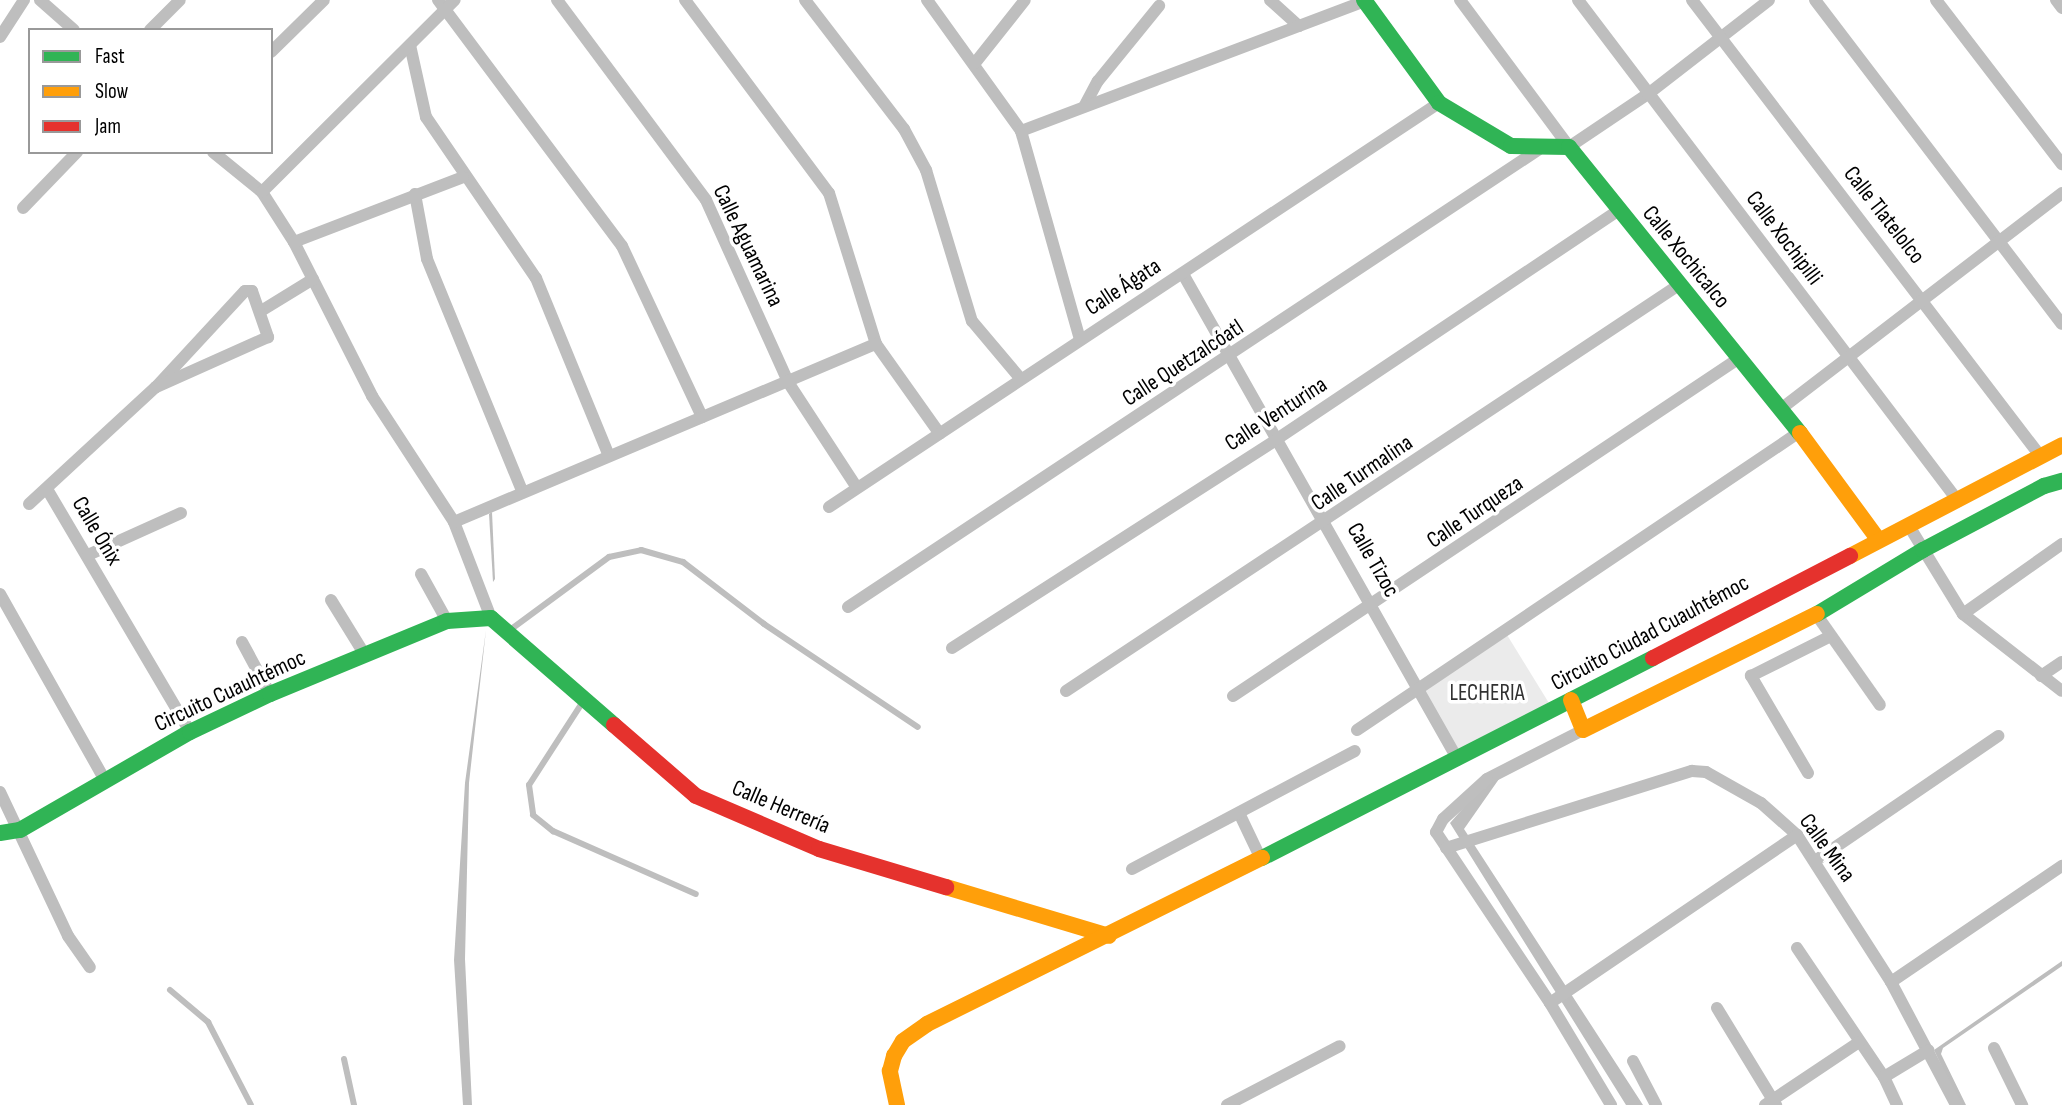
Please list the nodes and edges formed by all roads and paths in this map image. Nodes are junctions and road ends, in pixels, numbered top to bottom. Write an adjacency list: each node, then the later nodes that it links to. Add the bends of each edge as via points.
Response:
1 (24, 0): 25 (street)
2 (42, 0): 23 (street)
3 (180, 0): 24 (street)
4 (324, 0): 28 (street)
5 (557, 0): 59 (street, Calle Aguamarina, via 706,200)
6 (685, 0): 54 (street, via 829,192)
7 (804, 0): 58 (street, via 905,129 926,170 972,321)
8 (927, 0): 29 (street)
9 (1025, 0): 29 (street)
10 (1270, 0): 22 (street)
11 (1460, 0): 34 (street, Calle Xochicalco)
12 (1578, 0): 30 (street, Calle Xochipilli)
13 (1692, 0): 26 (street, Calle Tlatelolco)
14 (1769, 0): 26 (street)
15 (1815, 0): 45 (street)
16 (1936, 0): 38 (street)
17 (2056, 0): 21 (street)
18 (1365, 1): 22 (street); 31 (main road)
19 (446, 3): 27 (street); 62 (street, via 622,246)
20 (1158, 6): 32 (street, via 1098,81)
21 (2062, 8)
22 (1299, 26): 32 (street)
23 (72, 28)
24 (152, 28)
25 (0, 37)
26 (1721, 38): 30 (street); 50 (street, Calle Tlatelolco)
27 (410, 45): 39 (street, via 422,108); 40 (street)
28 (273, 50)
29 (975, 63): 33 (street)
30 (1648, 94): 34 (street); 56 (street, Calle Xochipilli)
31 (1439, 103): 35 (main road, via 1511,146); 47 (street, Calle Ágata)
32 (1086, 105): 33 (street)
33 (1021, 131): 53 (street)
34 (1569, 147): 35 (main road); 44 (main road, Calle Xochicalco)
35 (1538, 150): 55 (street, Calle Quetzalcóatl)
36 (75, 154): 43 (street)
37 (215, 154): 40 (street)
38 (2062, 164)
39 (463, 177): 42 (street); 67 (street, via 536,278)
40 (262, 192): 46 (street)
41 (2062, 193): 45 (street)
42 (415, 194): 46 (street); 72 (street, via 427,259)
43 (23, 208)
44 (1619, 210): 49 (main road, Calle Xochicalco); 65 (street, Calle Venturina)
45 (1999, 241): 50 (street); 52 (street)
46 (294, 242): 48 (street)
47 (1183, 274): 53 (street, Calle Ágata); 55 (street, Calle Tizoc)
48 (313, 279): 51 (street); 77 (street, via 372,396)
49 (1679, 285): 57 (main road, Calle Xochicalco); 78 (street, Calle Turmalina)
50 (1922, 299): 56 (street); 68 (street, Calle Tlatelolco)
51 (261, 311): 60 (street, via 268,332 263,342); 60 (street, Calle Ónix, via 249,289)
52 (2062, 324)
53 (1080, 340): 58 (street, Calle Ágata)
54 (876, 344): 59 (street); 64 (street)
55 (1230, 358): 65 (street, Calle Tizoc); 88 (street, Calle Quetzalcóatl)
56 (1847, 358): 61 (street); 73 (street, Calle Xochipilli)
57 (1738, 359): 61 (main road, Calle Xochicalco); 87 (street, Calle Turqueza)
58 (1020, 379): 64 (street, Calle Ágata)
59 (788, 382): 62 (street); 70 (street, Calle Aguamarina)
60 (156, 387): 71 (street, Calle Ónix)
61 (1782, 408): 63 (main road, Calle Xochicalco)
62 (702, 417): 67 (street)
63 (1798, 433): 80 (main road, Calle Xochicalco); 100 (street)
64 (940, 434): 70 (street, Calle Ágata)
65 (1278, 439): 78 (street, Calle Tizoc); 96 (street, Calle Venturina)
66 (2062, 446): 68 (main road, Circuito Ciudad Cuauhtémoc)
67 (609, 456): 72 (street)
68 (2041, 457): 73 (main road, Circuito Ciudad Cuauhtémoc)
69 (2062, 481): 82 (main road, via 2044,486)
70 (857, 488): 75 (street, Calle Ágata)
71 (47, 489): 74 (street); 83 (street, Calle Ónix)
72 (522, 491): 77 (street)
73 (1958, 500): 79 (main road, Circuito Ciudad Cuauhtémoc)
74 (29, 504)
75 (829, 507)
76 (181, 513): 83 (street)
77 (454, 522): 91 (street)
78 (1327, 522): 87 (street, Calle Tizoc); 101 (street, Calle Turmalina)
79 (1909, 526): 80 (main road, Circuito Ciudad Cuauhtémoc); 82 (street)
80 (1878, 539): 106 (main road, Circuito Ciudad Cuauhtémoc)
81 (2062, 544): 90 (street)
82 (1923, 550): 89 (main road); 90 (street)
83 (88, 555): 111 (street, Calle Ónix)
84 (421, 574): 92 (street)
85 (0, 594): 116 (street)
86 (331, 600): 97 (street)
87 (1374, 605): 100 (street, Calle Tizoc); 104 (street, Calle Turqueza)
88 (848, 607)
89 (1816, 614): 94 (street); 110 (main road)
90 (1963, 614): 99 (street)
91 (491, 618): 92 (main road, Circuito Cuauhtémoc); 93 (main road, Calle Herrería)
92 (447, 621): 97 (main road, Circuito Cuauhtémoc)
93 (508, 631): 105 (main road, Calle Herrería); 108 (lane, via 609,556 641,550 683,562 764,624)
94 (1831, 636): 107 (street); 115 (street, via 1751,676)
95 (242, 642): 103 (street)
96 (952, 648)
97 (365, 654): 103 (main road, Circuito Cuauhtémoc)
98 (2062, 662): 99 (street)
99 (2041, 676): 102 (street)
100 (1422, 689): 109 (street); 114 (street, Calle Tizoc)
101 (1066, 691)
102 (2062, 691)
103 (270, 694): 111 (main road, Circuito Cuauhtémoc)
104 (1233, 696)
105 (585, 699): 127 (lane, via 529,785 533,815 553,831); 128 (main road, Calle Herrería, via 696,796 831,853)
106 (1571, 700): 110 (main road); 114 (main road, Circuito Ciudad Cuauhtémoc)
107 (1880, 705)
108 (918, 727)
109 (1357, 730)
110 (1583, 730): 122 (street, via 1487,779 1443,819 1436,832)
111 (190, 732): 116 (main road, Circuito Cuauhtémoc)
112 (1998, 736): 124 (street)
113 (1355, 751): 118 (street)
114 (1458, 760): 123 (main road, Circuito Ciudad Cuauhtémoc)
115 (1808, 773)
116 (105, 780): 119 (main road, Circuito Cuauhtémoc)
117 (0, 792): 119 (street)
118 (1240, 815): 123 (street); 126 (street)
119 (20, 830): 120 (main road, Circuito Cuauhtémoc); 130 (street, via 68,936)
120 (0, 833)
121 (1797, 835): 122 (street, Calle Mina, via 1761,803 1706,772 1692,771); 124 (street, Calle Mina); 133 (street)
122 (1452, 846): 133 (street)
123 (1261, 859): 128 (main road, Circuito Ciudad Cuauhtémoc)
124 (1815, 861): 131 (street, Calle Mina)
125 (2062, 866): 131 (street)
126 (1132, 869)
127 (695, 894)
128 (1109, 936): 145 (main road, Circuito Ciudad Cuauhtémoc, via 928,1024 903,1041 890,1071)
129 (1797, 948): 135 (street)
130 (90, 967)
131 (1891, 982): 138 (street, Calle Mina)
132 (170, 990): 143 (lane, via 208,1022)
133 (1554, 1001): 147 (street)
134 (1717, 1008): 142 (street)
135 (1859, 1042): 141 (street); 142 (street)
136 (1340, 1046): 146 (street)
137 (1994, 1048): 151 (street)
138 (1929, 1050): 141 (street); 150 (street, Calle Mina)
139 (344, 1059): 144 (lane)
140 (1633, 1061): 148 (street)
141 (1884, 1077): 149 (street)
142 (1771, 1103)
143 (251, 1105)
144 (354, 1105)
145 (897, 1105)
146 (1227, 1105)
147 (1611, 1105)
148 (1656, 1105)
149 (1897, 1105)
150 (1956, 1105)
151 (2022, 1105)

